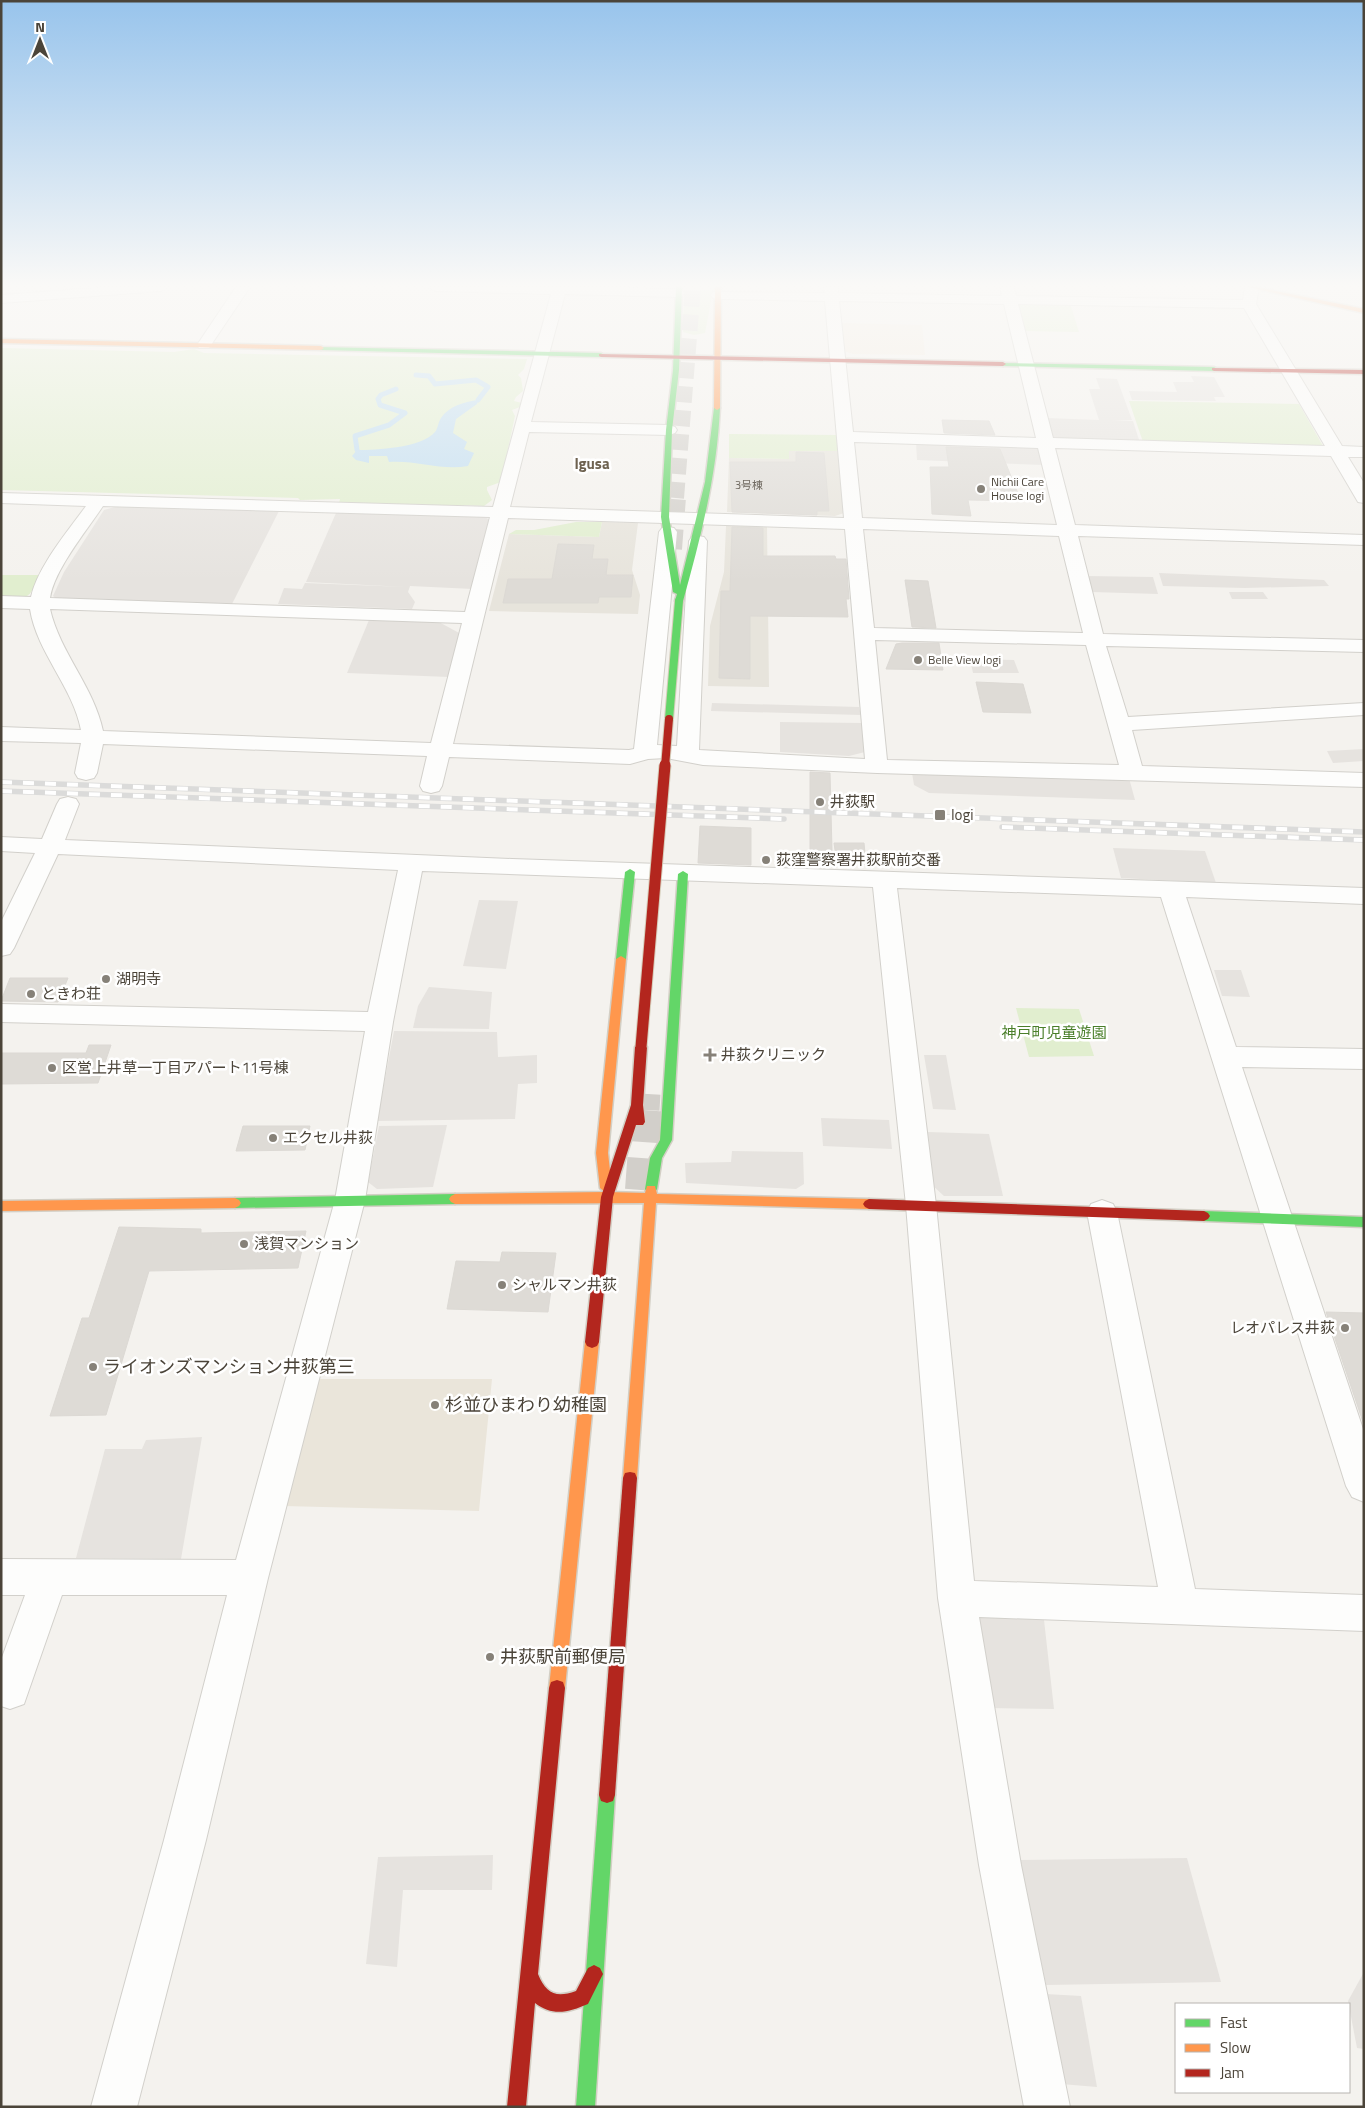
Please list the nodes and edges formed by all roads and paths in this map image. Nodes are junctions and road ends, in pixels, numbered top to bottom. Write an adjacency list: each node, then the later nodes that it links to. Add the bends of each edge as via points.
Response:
1 (534, 385): 7 (street)
2 (673, 385): 8 (main road)
3 (717, 385): 21 (main road, via 716,437 703,491)
4 (839, 385): 9 (street)
5 (1031, 385): 10 (street)
6 (1298, 385): 11 (street)
7 (522, 427): 8 (street); 18 (street)
8 (669, 430): 13 (main road)
9 (844, 437): 10 (street); 19 (street)
10 (1046, 443): 11 (street); 22 (street)
11 (1337, 452): 12 (street); 16 (street)
12 (1364, 452)
13 (666, 489): 14 (main road); 20 (main road)
14 (679, 493)
15 (1, 498): 17 (street)
16 (1364, 498)
17 (98, 501): 18 (street); 26 (street, via 50,576)
18 (500, 512): 20 (street); 27 (street)
19 (854, 523): 21 (street); 22 (street); 28 (street)
20 (666, 524): 21 (street); 24 (main road); 36 (street)
21 (700, 525): 24 (main road); 37 (street)
22 (1067, 530): 23 (street); 29 (street)
23 (1364, 540)
24 (679, 601): 57 (main road, bridge)
25 (1, 602): 26 (street)
26 (40, 604): 27 (street); 34 (street, via 48,636 84,702)
27 (474, 618): 35 (street)
28 (865, 634): 29 (street); 38 (street)
29 (1095, 640): 30 (street); 32 (street)
30 (1364, 646)
31 (1364, 709): 32 (street)
32 (1121, 724): 39 (street)
33 (1, 734): 34 (street)
34 (93, 736): 35 (street); 40 (street)
35 (441, 750): 36 (street, via 630,757); 42 (street)
36 (646, 752): 37 (street)
37 (688, 753): 38 (street, via 703,758)
38 (877, 766): 39 (street)
39 (1132, 772): 41 (street)
40 (86, 773)
41 (1364, 780)
42 (430, 786)
43 (68, 804): 45 (street)
44 (1, 844): 45 (street)
45 (50, 847): 46 (street); 52 (street)
46 (411, 863): 47 (street); 54 (street)
47 (630, 872): 48 (street); 60 (main road, via 602,1153)
48 (683, 874): 49 (street); 61 (main road, via 666,1140 656,1158)
49 (884, 880): 50 (street); 63 (street)
50 (1171, 889): 51 (street); 55 (street)
51 (1364, 896)
52 (1, 948)
53 (1, 1013): 54 (street)
54 (380, 1022): 62 (street)
55 (1226, 1057): 56 (street); 66 (street)
56 (1364, 1059)
57 (637, 1105): 58 (main road); 60 (main road)
58 (641, 1133)
59 (645, 1161): 61 (main road)
60 (608, 1197): 61 (main road); 62 (main road); 76 (main road)
61 (650, 1198): 63 (main road); 77 (main road)
62 (350, 1200): 64 (main road); 71 (street)
63 (921, 1205): 65 (main road); 72 (street)
64 (1, 1206)
65 (1102, 1212): 66 (main road); 73 (street)
66 (1278, 1219): 67 (main road); 68 (street)
67 (1364, 1222)
68 (1364, 1486)
69 (1, 1577): 70 (street)
70 (50, 1577): 71 (street); 75 (street)
71 (250, 1578): 78 (street)
72 (957, 1598): 73 (street); 81 (street, via 1000,1866)
73 (1180, 1605): 74 (street)
74 (1364, 1613)
75 (10, 1690)
76 (528, 1971): 77 (main road, via 534,1988 553,2004 565,2005 582,1998); 79 (main road)
77 (594, 1974): 80 (main road)
78 (114, 2107)
79 (516, 2107)
80 (585, 2107)
81 (1047, 2107)

